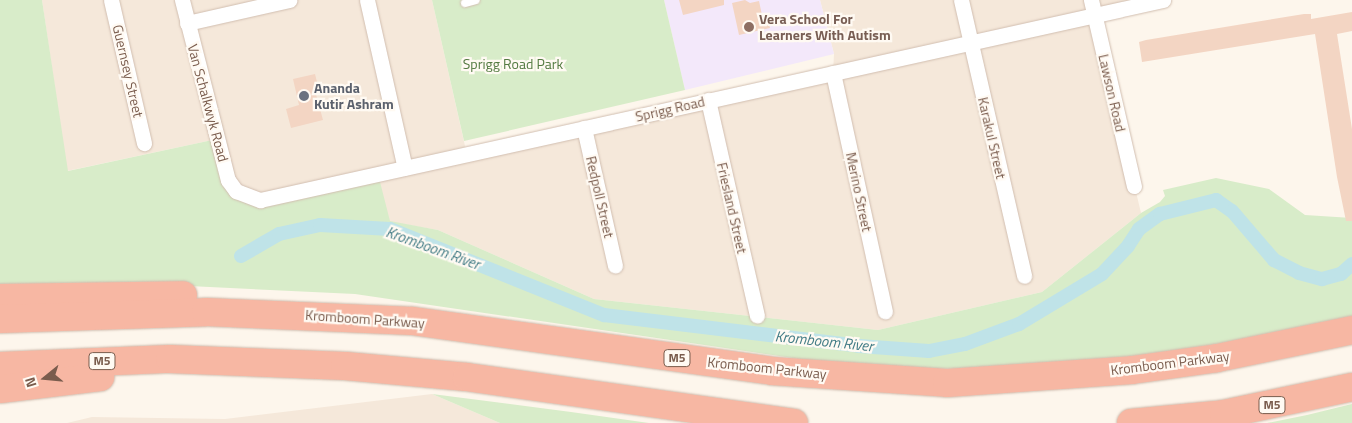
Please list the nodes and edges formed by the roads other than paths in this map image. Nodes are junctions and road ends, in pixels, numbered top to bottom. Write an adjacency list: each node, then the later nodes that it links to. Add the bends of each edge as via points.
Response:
1 (111, 0): 15 (street, Guernsey Street)
2 (182, 0): 10 (street, Van Schalkwyk Road)
3 (290, 0): 10 (street)
4 (367, 0): 16 (street)
5 (476, 0): 8 (lane)
6 (961, 0): 11 (street, Karakul Street)
7 (1163, 0): 9 (street, Sprigg Road)
8 (465, 2)
9 (1092, 7): 11 (street, Sprigg Road); 17 (street, Lawson Road)
10 (187, 23): 18 (street, Van Schalkwyk Road, via 228,180)
11 (971, 43): 12 (street, Sprigg Road); 20 (street, Karakul Street)
12 (833, 73): 13 (street, Sprigg Road); 22 (street, Merino Street)
13 (708, 100): 14 (street, Sprigg Road); 23 (street, Friesland Street)
14 (584, 128): 16 (street, Sprigg Road); 19 (street, Redpoll Street)
15 (144, 142)
16 (406, 168): 18 (street, Sprigg Road, via 260,200)
17 (1134, 186)
18 (247, 198)
19 (615, 266)
20 (1024, 276)
21 (0, 298): 25 (highway, via 140,293 289,298 377,308)
22 (885, 311)
23 (757, 315)
24 (0, 319): 25 (highway, Kromboom Parkway / M5, via 206,312)
25 (413, 321): 26 (highway, Kromboom Parkway / M5, via 772,371 947,383 1132,370 1217,358)
26 (1352, 330)
27 (205, 360): 28 (highway, M5); 30 (highway, via 154,372); 31 (highway, M5, via 416,372)
28 (0, 366)
29 (1352, 387): 32 (highway, M5, via 1224,414)
30 (0, 389)
31 (794, 423)
32 (1131, 423)

